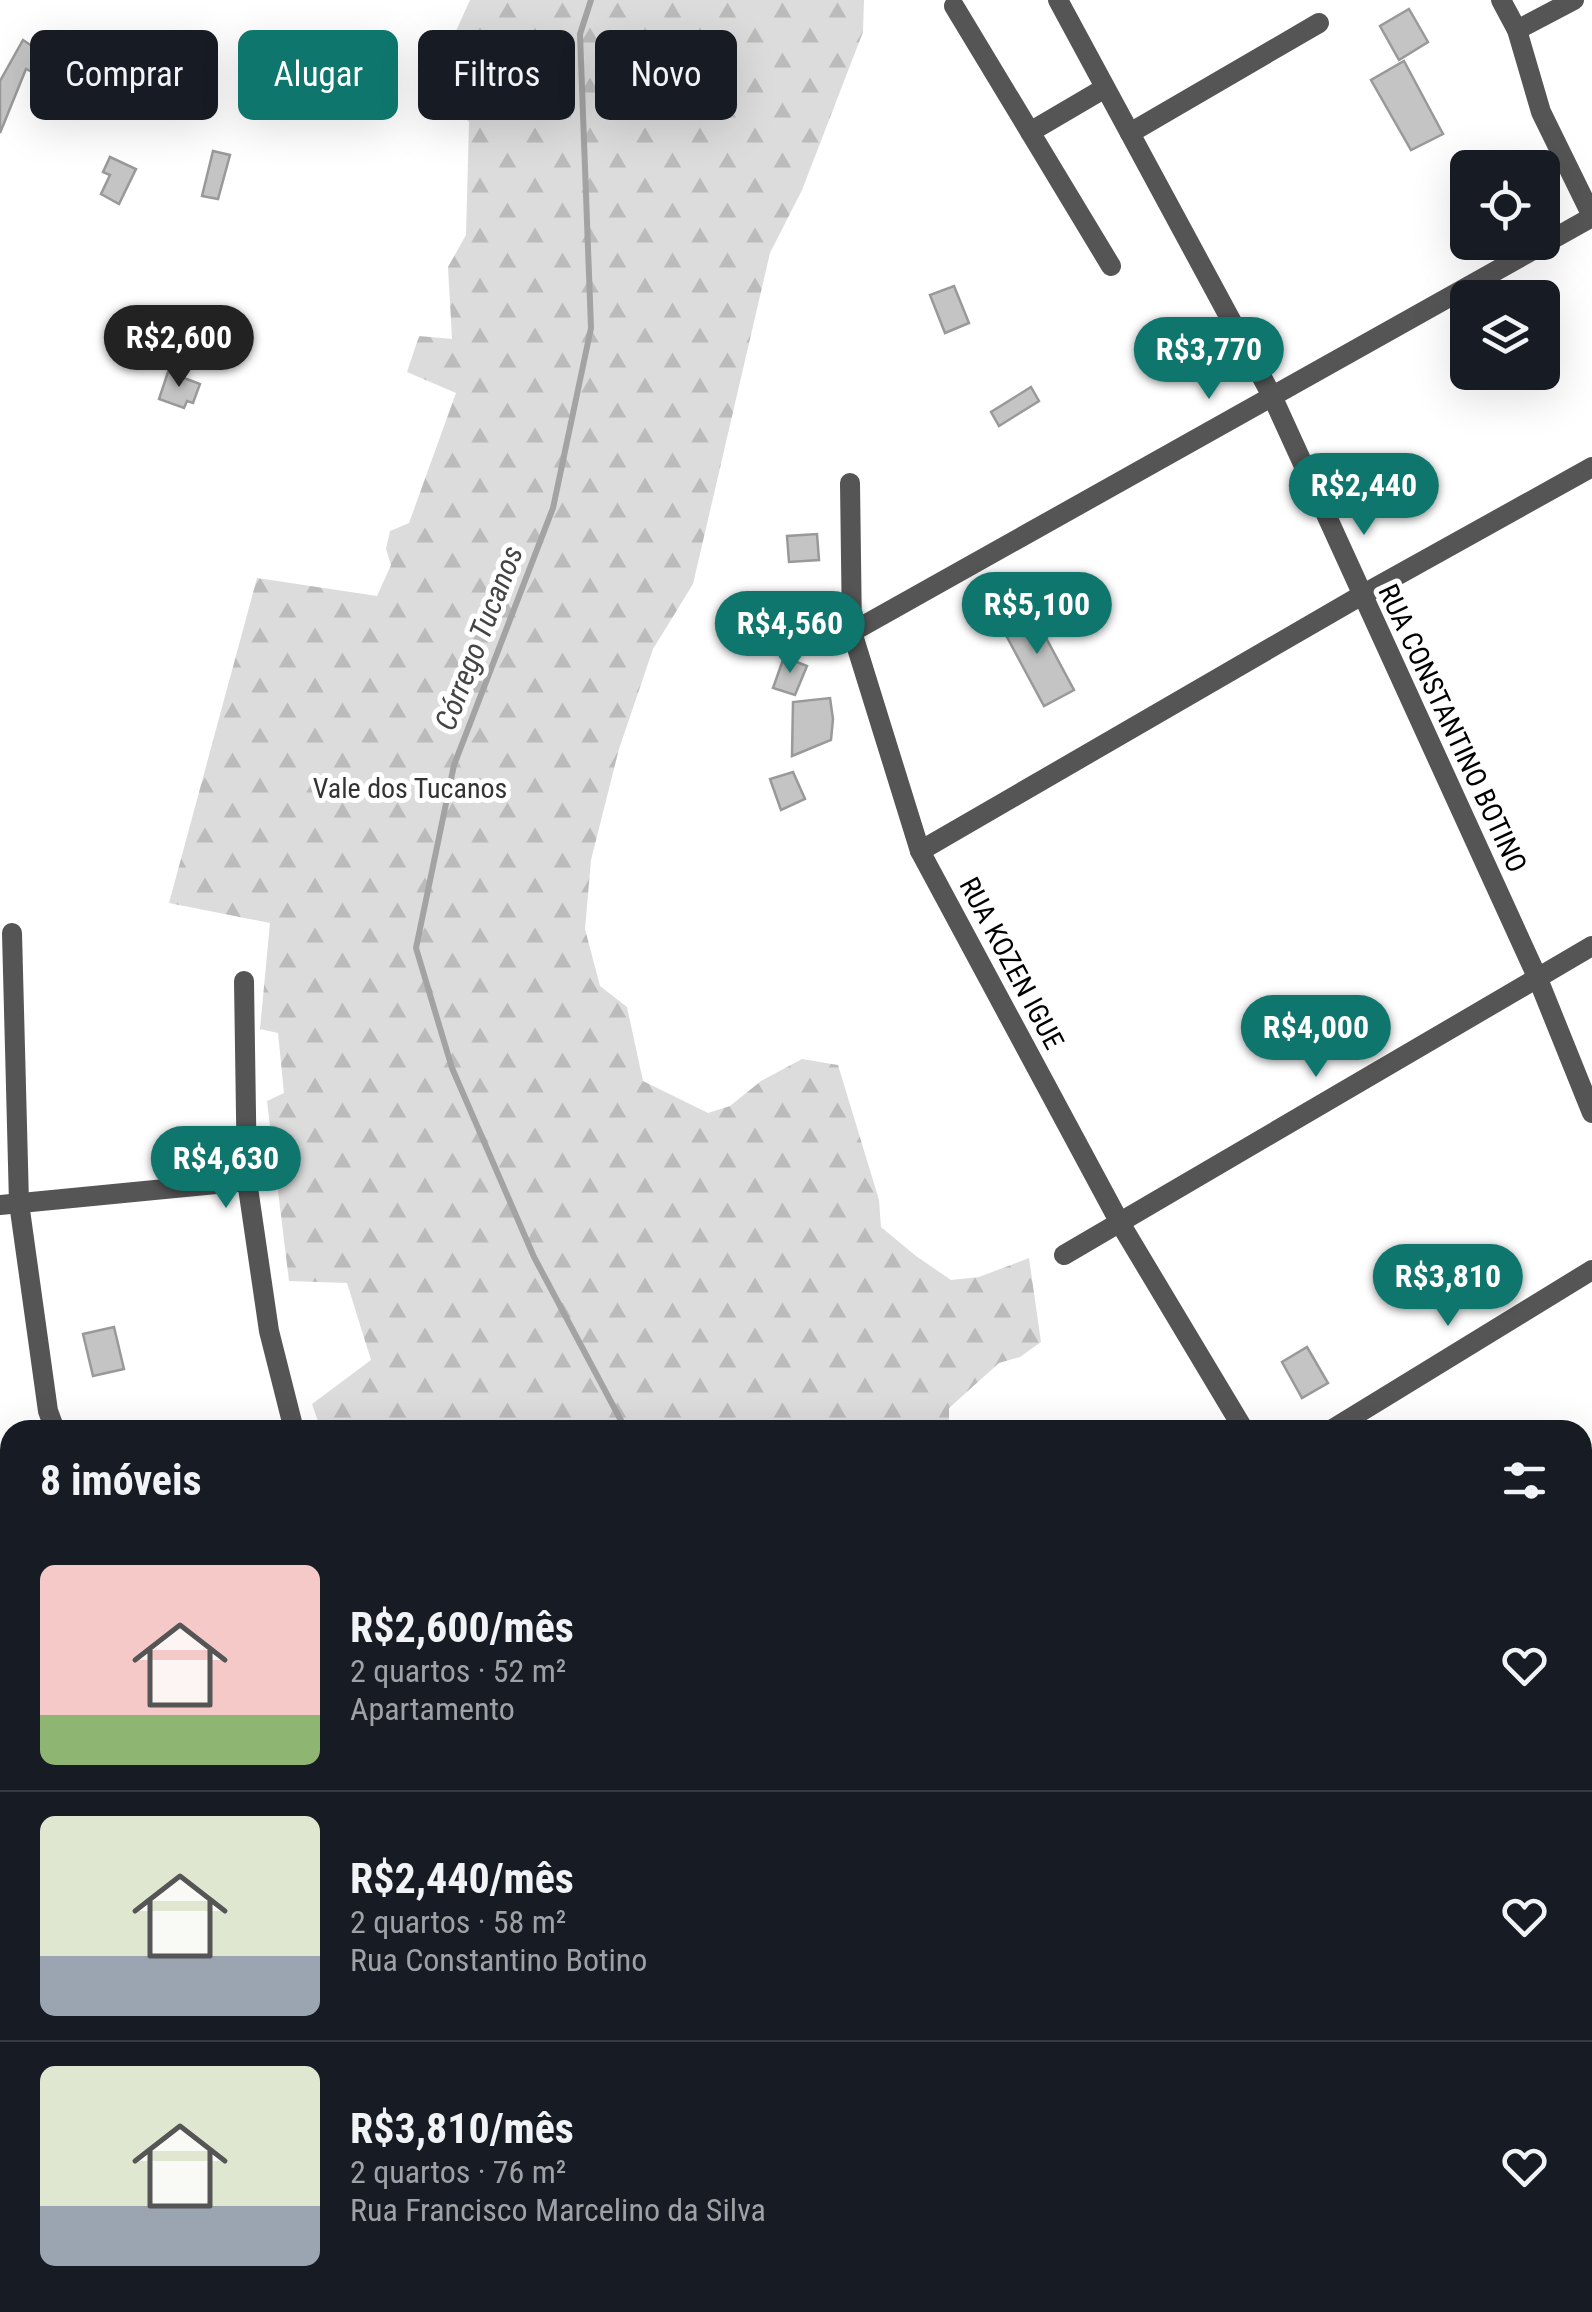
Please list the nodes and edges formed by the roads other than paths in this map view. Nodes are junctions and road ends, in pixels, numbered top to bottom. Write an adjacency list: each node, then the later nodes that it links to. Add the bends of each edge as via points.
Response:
1 (1058, 0): 7 (street, RUA CONSTANTINO BOTINO)
2 (1501, 0): 6 (street)
3 (1574, 0): 6 (street)
4 (954, 6): 8 (street)
5 (1319, 23): 9 (street)
6 (1517, 30): 10 (street, via 1541,112)
7 (1105, 88): 8 (street); 9 (street, RUA CONSTANTINO BOTINO)
8 (1030, 132): 11 (street)
9 (1130, 133): 12 (street, RUA CONSTANTINO BOTINO)
10 (1592, 216): 12 (street)
11 (1111, 266)
12 (1272, 396): 15 (street, RUA CONSTANTINO BOTINO); 16 (street)
13 (1592, 467): 15 (street)
14 (850, 482): 16 (street, RUA KOZEN IGUE)
15 (1362, 595): 17 (street); 20 (street, RUA CONSTANTINO BOTINO)
16 (852, 632): 17 (street, RUA KOZEN IGUE)
17 (920, 850): 25 (street, RUA KOZEN IGUE)
18 (12, 933): 24 (street)
19 (1592, 946): 20 (street)
20 (1538, 980): 22 (street, RUA CONSTANTINO BOTINO); 25 (street)
21 (244, 981): 23 (street)
22 (1592, 1112)
23 (247, 1181): 24 (street); 29 (street, via 269,1331)
24 (10, 1204): 28 (street)
25 (1120, 1223): 26 (street); 30 (street, RUA KOZEN IGUE)
26 (1064, 1255)
27 (1592, 1270): 31 (street)
28 (51, 1420)
29 (291, 1420)
30 (1238, 1420)
31 (1347, 1420)

